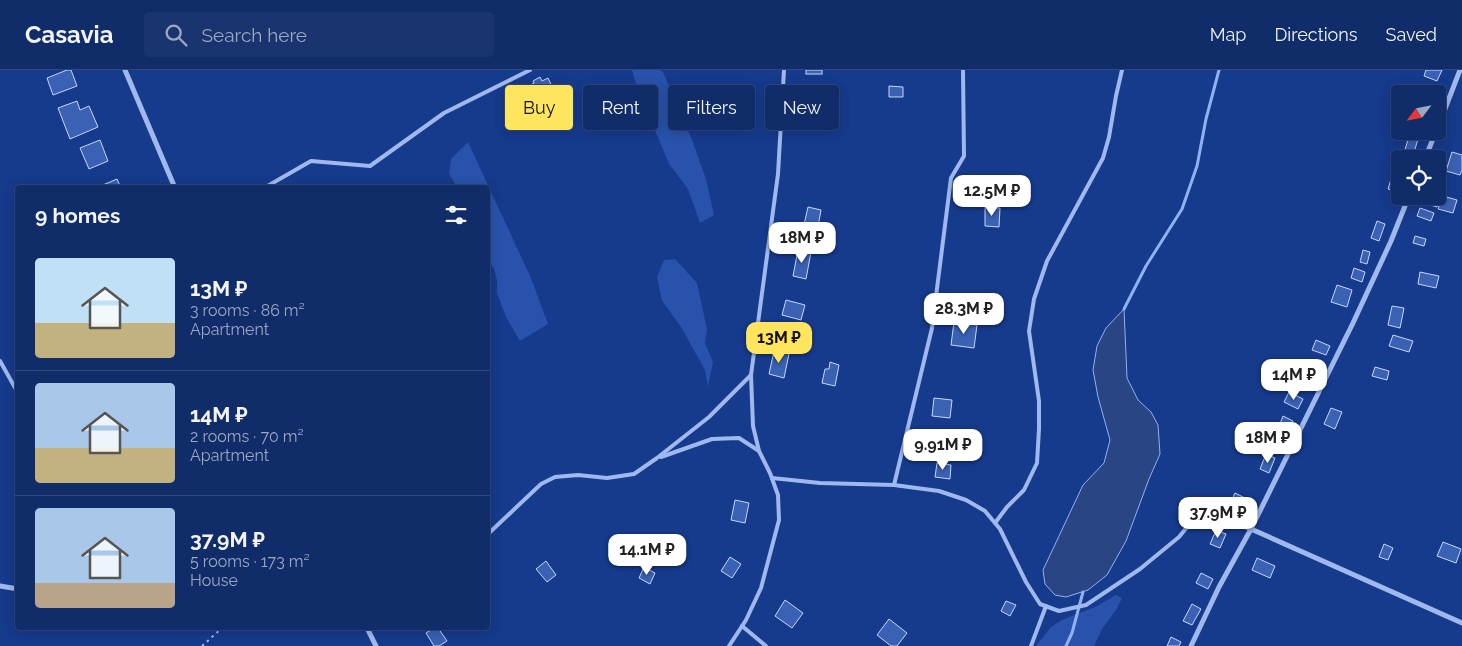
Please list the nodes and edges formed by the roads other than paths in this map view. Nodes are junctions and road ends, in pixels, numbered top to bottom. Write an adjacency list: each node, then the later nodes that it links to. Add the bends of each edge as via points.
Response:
1 (125, 70): 9 (street)
2 (530, 70): 10 (lane, via 444,113 370,166 311,161)
3 (784, 70): 13 (lane, via 778,174)
4 (963, 70): 18 (lane, via 964,156 951,178 932,328)
5 (1122, 70): 20 (lane, via 1103,158 1047,261 1034,299 1029,331 1039,400 1037,463 1024,490)
6 (1460, 70): 7 (street)
7 (1460, 77): 8 (street)
8 (1446, 109)
9 (175, 185)
10 (269, 185)
11 (1406, 205): 21 (street, via 1354,323)
12 (0, 361): 14 (lane)
13 (751, 375): 15 (lane, via 753,426); 16 (lane, via 709,417)
14 (15, 388)
15 (759, 451): 16 (lane, via 739,438 712,439); 17 (lane)
16 (657, 458): 22 (lane, via 634,474 607,478 555,477 541,484)
17 (772, 478): 18 (lane); 27 (lane, via 778,494 778,520 761,588)
18 (894, 485): 20 (lane, via 939,490 966,500 985,511)
19 (1202, 509): 21 (street); 25 (lane, via 1179,537 1140,569 1086,605 1059,612)
20 (995, 524): 25 (lane, via 1026,582 1040,604)
21 (1251, 529): 26 (street); 33 (street)
22 (490, 532)
23 (0, 586): 24 (street)
24 (15, 588)
25 (1046, 606): 32 (lane)
26 (1462, 623)
27 (742, 626): 30 (lane); 31 (lane)
28 (368, 630): 29 (street)
29 (376, 646)
30 (729, 646)
31 (766, 646)
32 (1031, 646)
33 (1191, 646)

